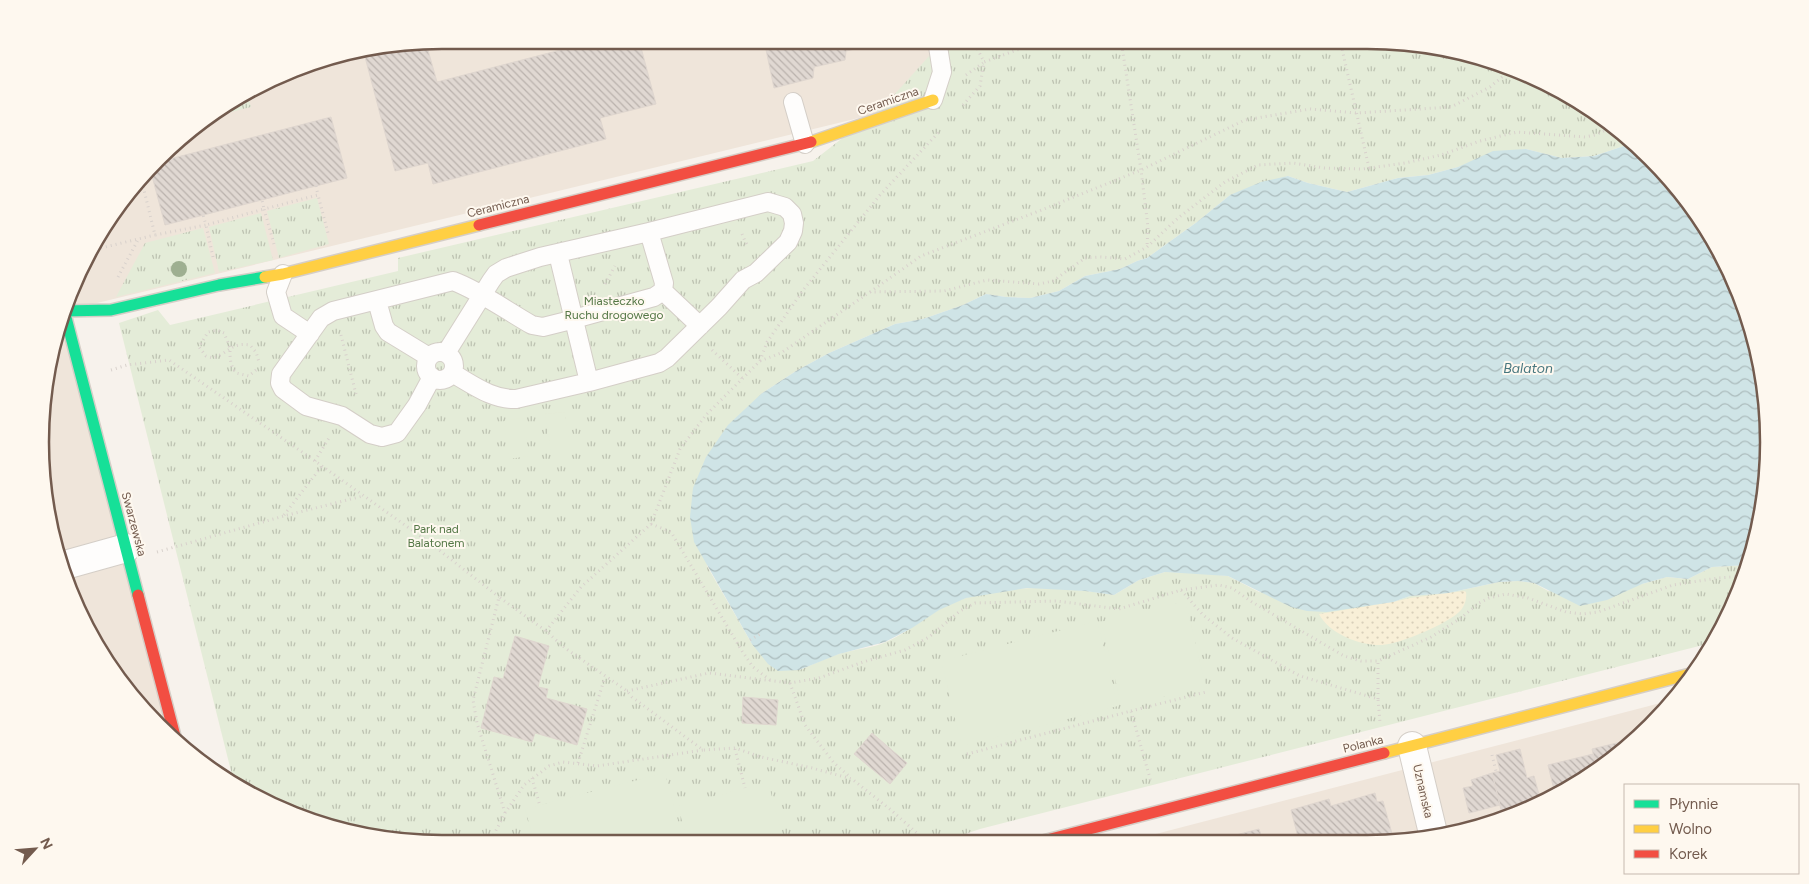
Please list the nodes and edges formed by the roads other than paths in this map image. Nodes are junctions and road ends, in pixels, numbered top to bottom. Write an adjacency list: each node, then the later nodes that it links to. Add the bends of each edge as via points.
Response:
1 (938, 49): 2 (lane, via 942,72)
2 (933, 100): 4 (street, Ceramiczna)
3 (793, 102): 4 (lane)
4 (804, 144): 7 (street, Ceramiczna)
5 (650, 232): 6 (lane); 8 (lane, via 664,283); 14 (lane, via 768,202 777,203 792,214 794,224 788,242 756,273 743,280)
6 (558, 254): 9 (lane, via 506,268 496,274); 12 (lane)
7 (283, 274): 11 (street, Ceramiczna, via 111,310); 15 (lane, via 276,292 283,316)
8 (663, 291): 12 (lane, via 654,297); 14 (lane)
9 (482, 297): 10 (lane, via 453,282); 12 (lane, via 532,325 543,327); 16 (lane)
10 (378, 301): 15 (lane, via 333,312 321,318); 16 (lane, via 388,332)
11 (72, 310)
12 (574, 320): 19 (lane)
13 (68, 323): 20 (street, Swarzewska)
14 (700, 326): 19 (lane, via 659,363)
15 (310, 334): 18 (lane, via 281,374 283,389 306,406 342,416 370,434 382,437 397,433)
16 (438, 355): 17 (lane, via 450,356 454,364); 18 (lane, via 427,360 427,370)
17 (452, 373): 18 (lane, via 445,379); 19 (lane, via 504,399)
18 (432, 378)
19 (589, 382)
20 (126, 548): 21 (street); 23 (street, Swarzewska)
21 (69, 564)
22 (1683, 676): 24 (street, Polanka)
23 (173, 728)
24 (1412, 746): 25 (street, Uznamska); 26 (street, Polanka)
25 (1432, 830)
26 (1066, 835)

